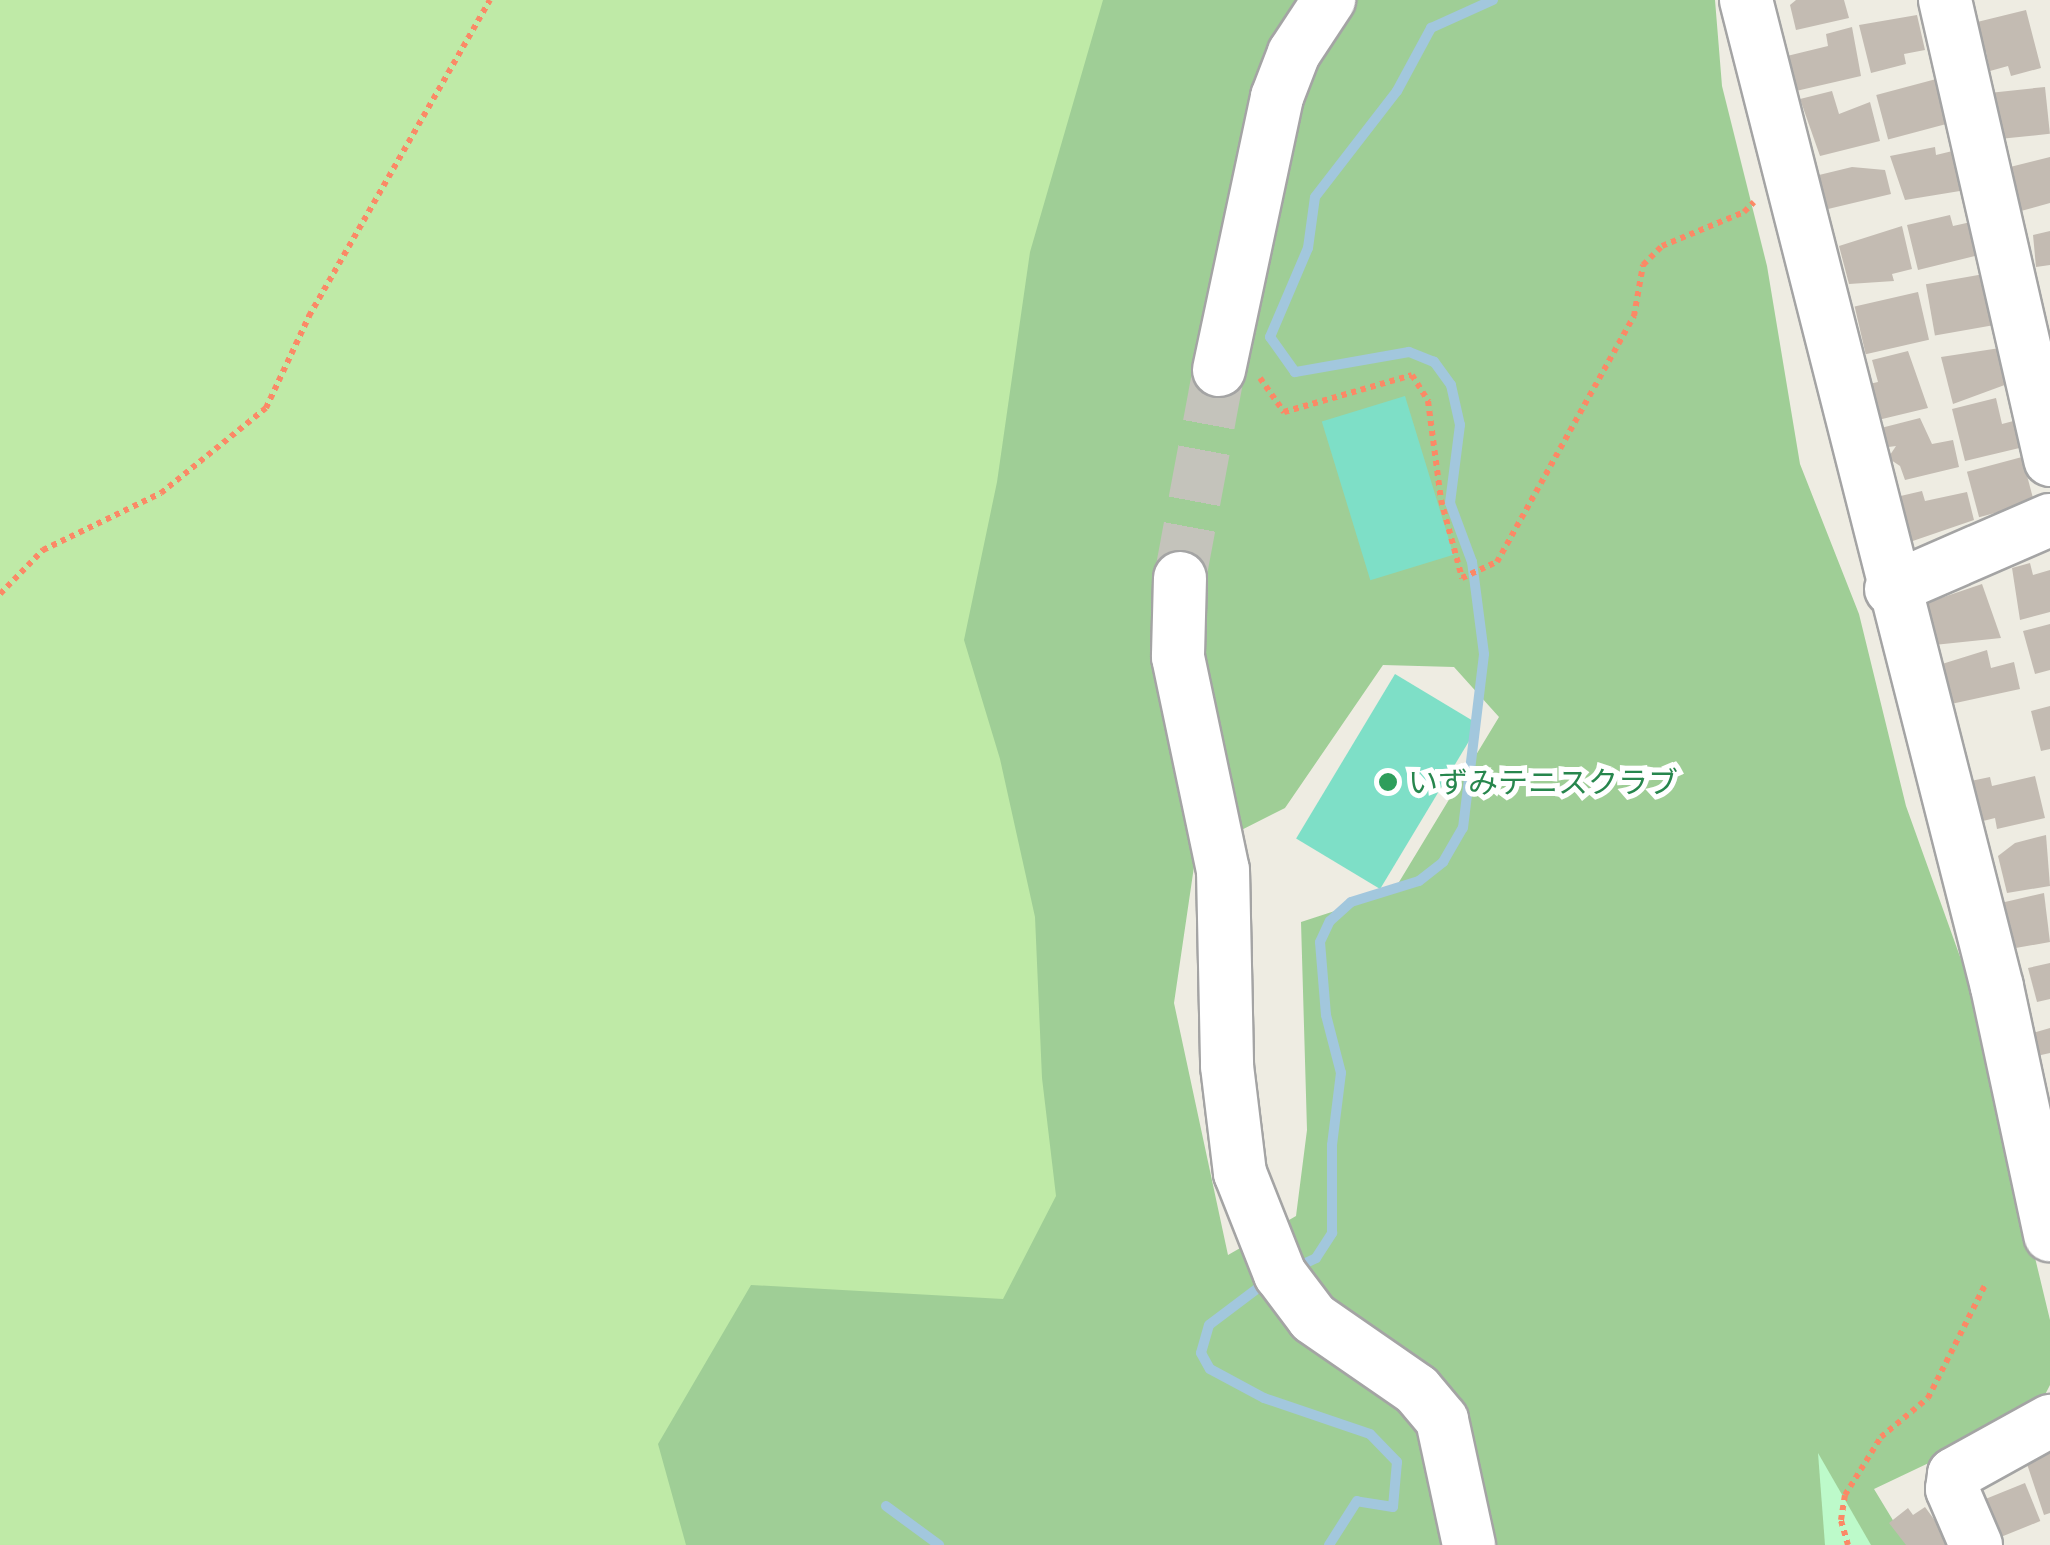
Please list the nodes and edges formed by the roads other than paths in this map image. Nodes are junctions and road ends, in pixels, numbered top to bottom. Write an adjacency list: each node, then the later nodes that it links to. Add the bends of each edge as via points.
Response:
1 (1330, 0): 4 (street, via 1294,53 1278,97)
2 (1746, 0): 8 (street)
3 (1945, 0): 5 (street)
4 (1219, 370)
5 (2050, 460)
6 (2050, 520): 8 (street)
7 (1180, 578): 11 (street, via 1178,657 1223,870 1227,1066 1240,1172 1280,1274 1313,1318 1418,1390 1442,1420)
8 (1891, 589): 9 (street, via 1997,987)
9 (2047, 1213)
10 (2050, 1421): 12 (street, via 1954,1474 1952,1489)
11 (1469, 1545)
12 (1976, 1545)

